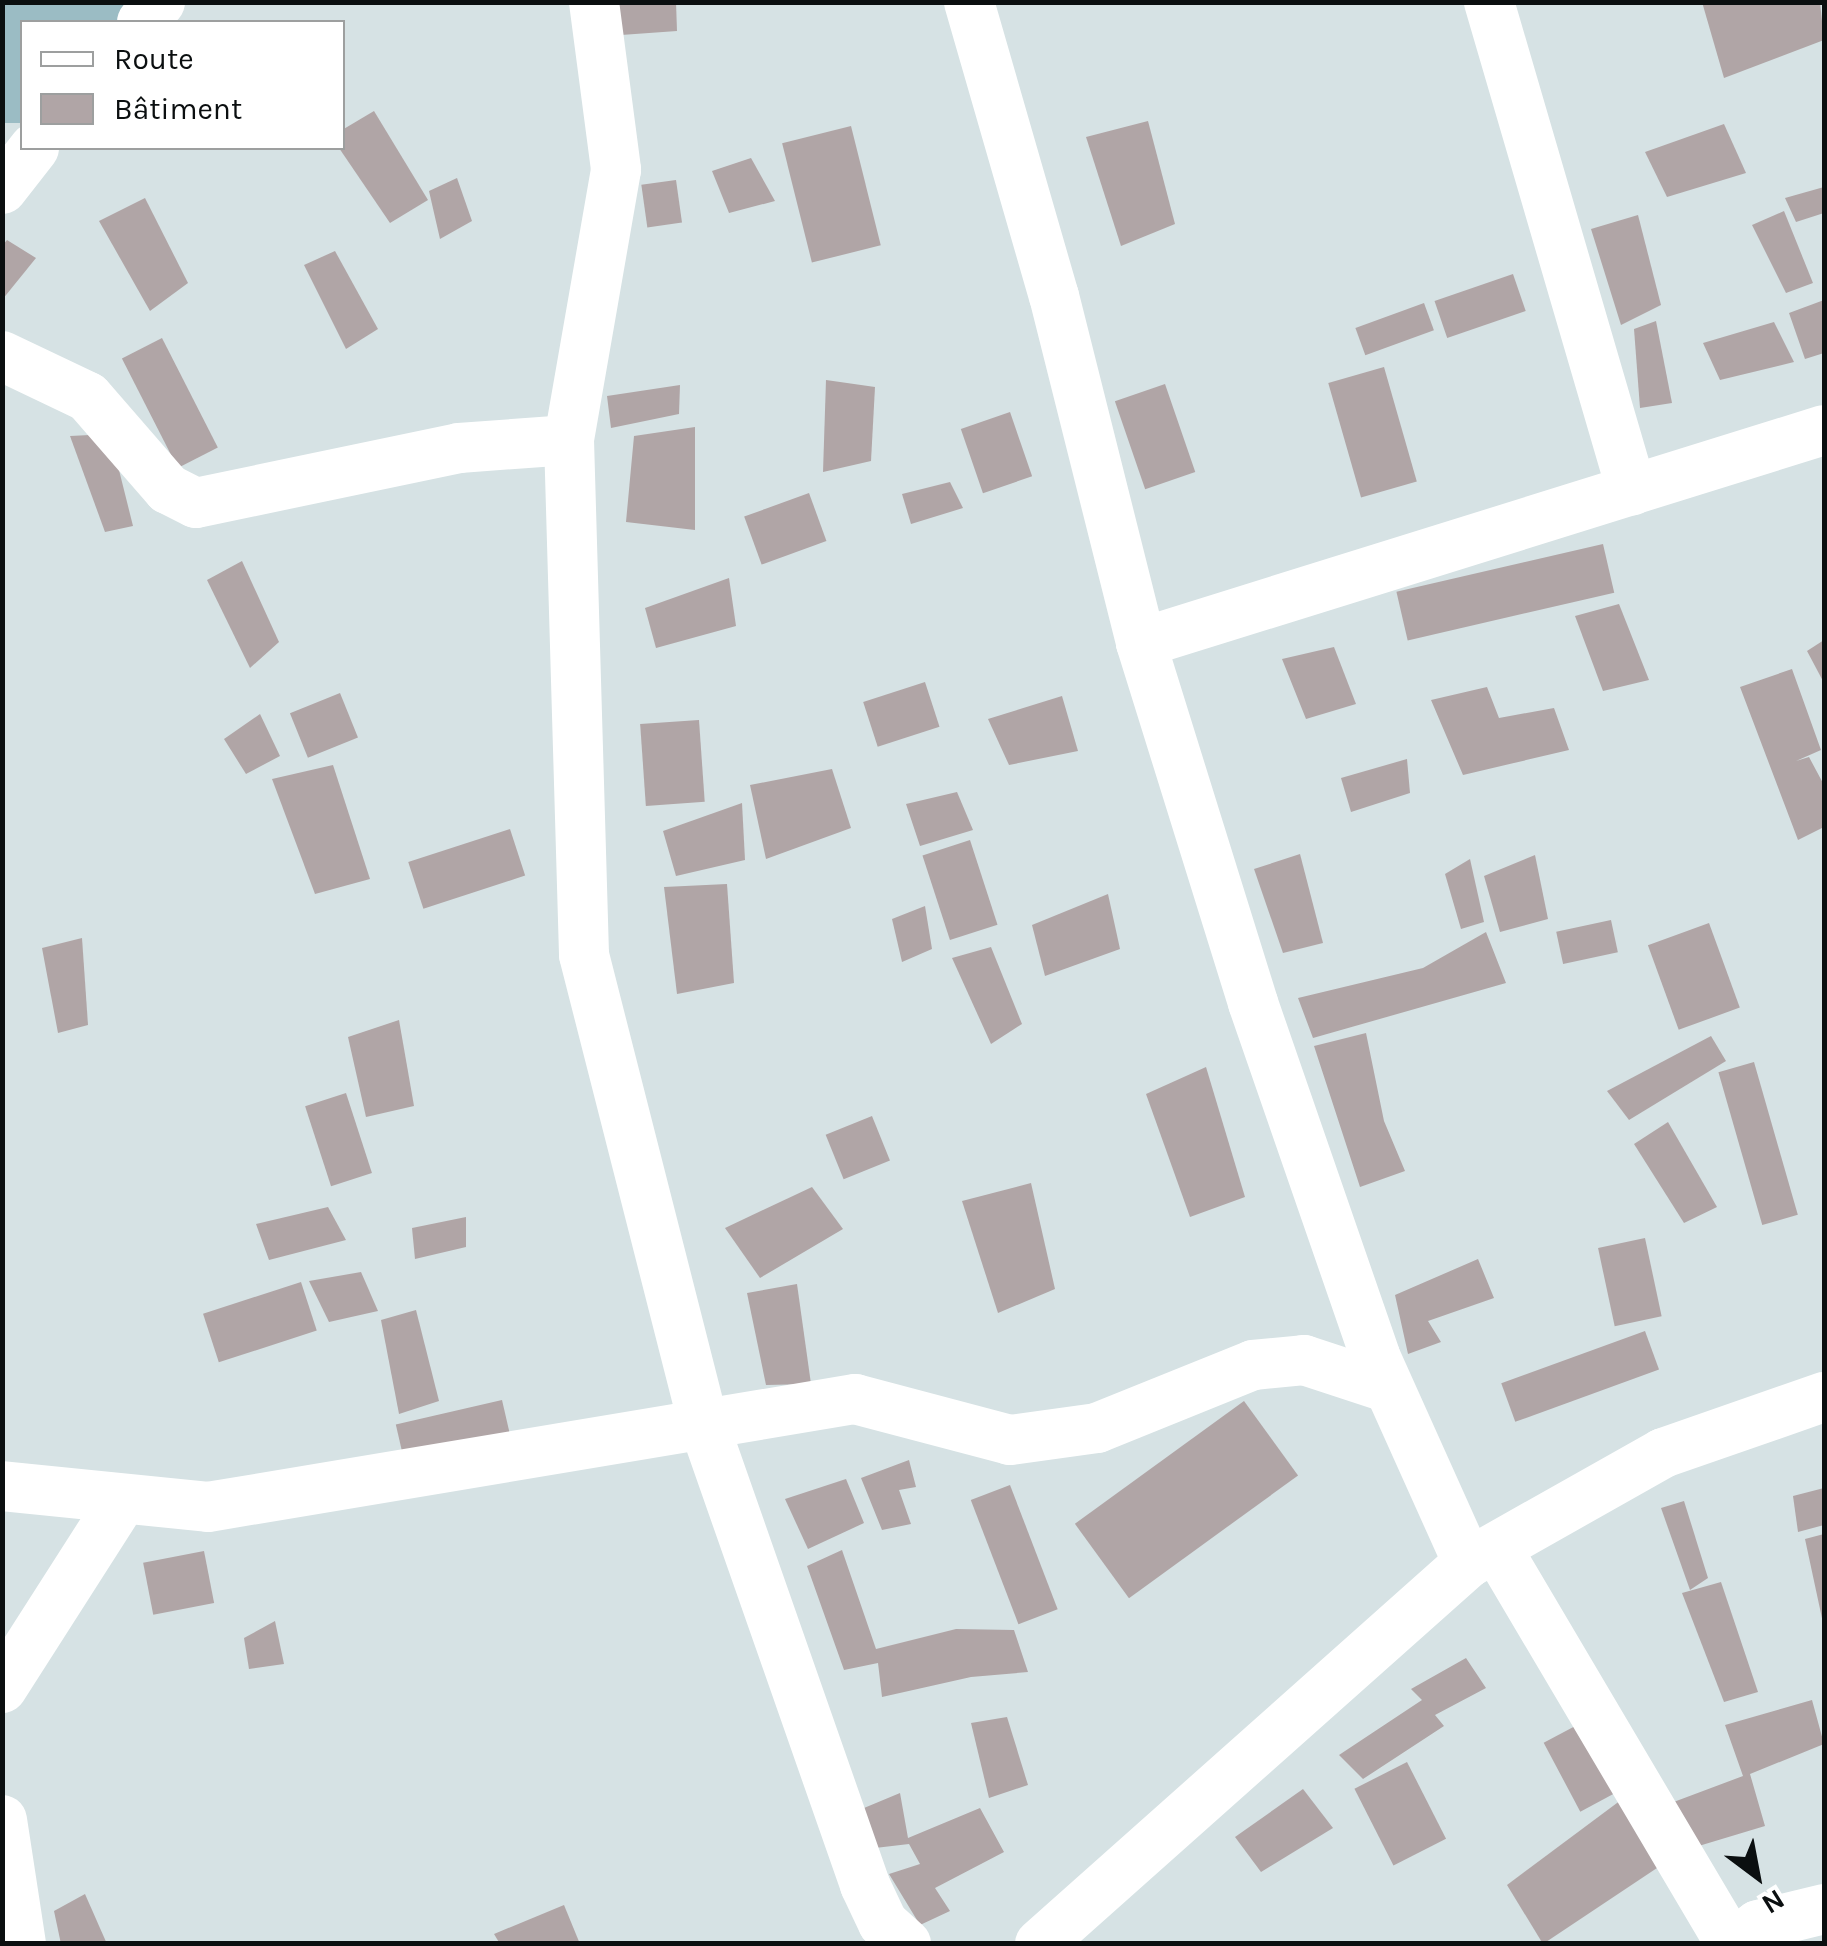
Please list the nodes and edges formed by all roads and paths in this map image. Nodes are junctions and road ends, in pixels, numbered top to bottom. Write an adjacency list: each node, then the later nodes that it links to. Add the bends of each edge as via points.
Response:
1 (594, 2): 8 (street, via 616,170)
2 (970, 2): 10 (street)
3 (1488, 2): 9 (street)
4 (32, 150): 5 (street)
5 (2, 189)
6 (2, 356): 8 (street, via 61,380 107,411 168,488 196,504 459,448)
7 (1824, 430): 9 (street)
8 (569, 440): 13 (street, via 584,955)
9 (1632, 491): 10 (street)
10 (1141, 642): 11 (street, via 1252,1003)
11 (1389, 1388): 13 (street, via 1304,1360 1253,1364 1097,1428 1010,1440 855,1400); 16 (street)
12 (1824, 1397): 16 (street, via 1663,1453)
13 (703, 1422): 15 (street, via 208,1508); 21 (street, via 865,1885 883,1923)
14 (2, 1486): 15 (street)
15 (123, 1499): 17 (street)
16 (1482, 1556): 22 (street); 23 (street)
17 (2, 1688)
18 (2, 1820): 20 (street)
19 (1824, 1909): 23 (street, via 1758,1926)
20 (21, 1944)
21 (906, 1944)
22 (1040, 1944)
23 (1731, 1944)

